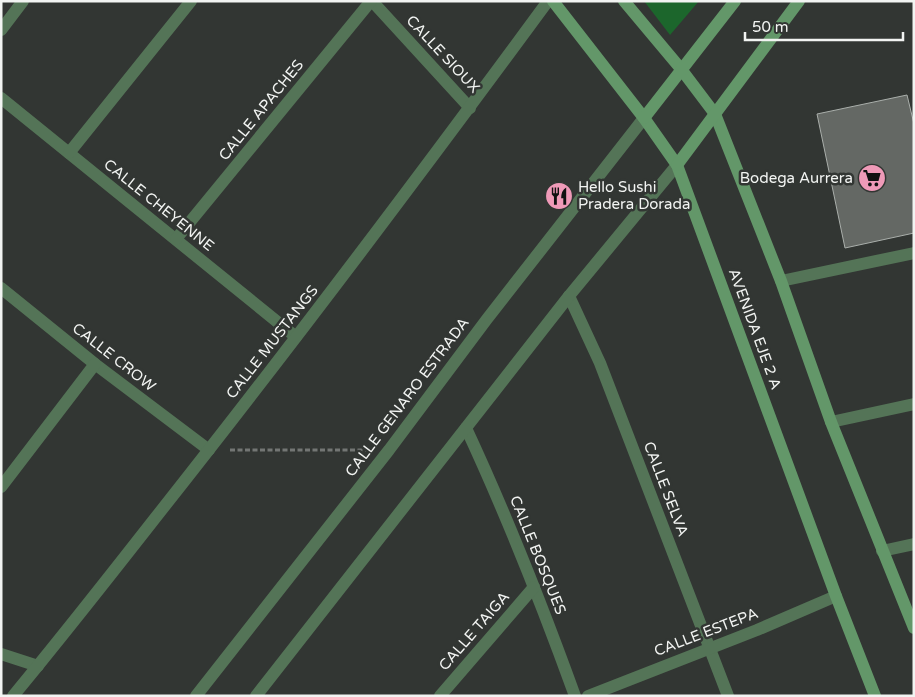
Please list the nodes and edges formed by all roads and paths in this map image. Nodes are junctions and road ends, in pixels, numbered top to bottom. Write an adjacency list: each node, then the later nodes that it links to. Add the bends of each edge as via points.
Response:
1 (23, 1): 9 (street)
2 (191, 1): 15 (street)
3 (371, 1): 12 (street, CALLE SIOUX); 17 (street, CALLE APACHES)
4 (548, 1): 12 (street, CALLE MUSTANGS)
5 (553, 1): 14 (street, AVENIDA EJE 2 A)
6 (624, 1): 10 (street)
7 (735, 1): 10 (street)
8 (799, 1): 13 (street)
9 (1, 30)
10 (681, 69): 13 (street); 14 (street)
11 (1, 98): 15 (street, CALLE CHEYENNE)
12 (470, 108): 22 (street, CALLE MUSTANGS)
13 (715, 114): 16 (street); 19 (street)
14 (644, 118): 16 (street, AVENIDA EJE 2 A); 28 (street, CALLE GENARO ESTRADA, via 487,319)
15 (69, 153): 17 (street, CALLE CHEYENNE)
16 (677, 164): 21 (street); 33 (street, AVENIDA EJE 2 A)
17 (176, 239): 22 (street, CALLE CHEYENNE)
18 (914, 253): 19 (street)
19 (781, 281): 25 (street)
20 (1, 288): 23 (street, CALLE CROW)
21 (569, 296): 26 (street); 35 (street, CALLE SELVA, via 600,363)
22 (296, 337): 27 (street, CALLE MUSTANGS)
23 (95, 364): 27 (street, CALLE CROW); 29 (street)
24 (914, 404): 25 (street)
25 (831, 422): 31 (street)
26 (466, 428): 32 (street, CALLE BOSQUES); 40 (street)
27 (209, 450): 28 (path); 37 (street, CALLE MUSTANGS)
28 (390, 450): 39 (street, CALLE GENARO ESTRADA)
29 (1, 487)
30 (914, 544): 31 (street)
31 (882, 551): 34 (street)
32 (534, 587): 41 (street, CALLE TAIGA); 42 (street, CALLE BOSQUES)
33 (836, 596): 35 (street, CALLE ESTEPA); 45 (street, AVENIDA EJE 2 A)
34 (914, 628)
35 (710, 648): 43 (street, CALLE ESTEPA); 44 (street, CALLE SELVA)
36 (1, 654): 37 (street)
37 (38, 666): 38 (street, CALLE MUSTANGS)
38 (13, 696)
39 (196, 696)
40 (256, 696)
41 (440, 696)
42 (575, 696)
43 (588, 696)
44 (728, 696)
45 (875, 696)

